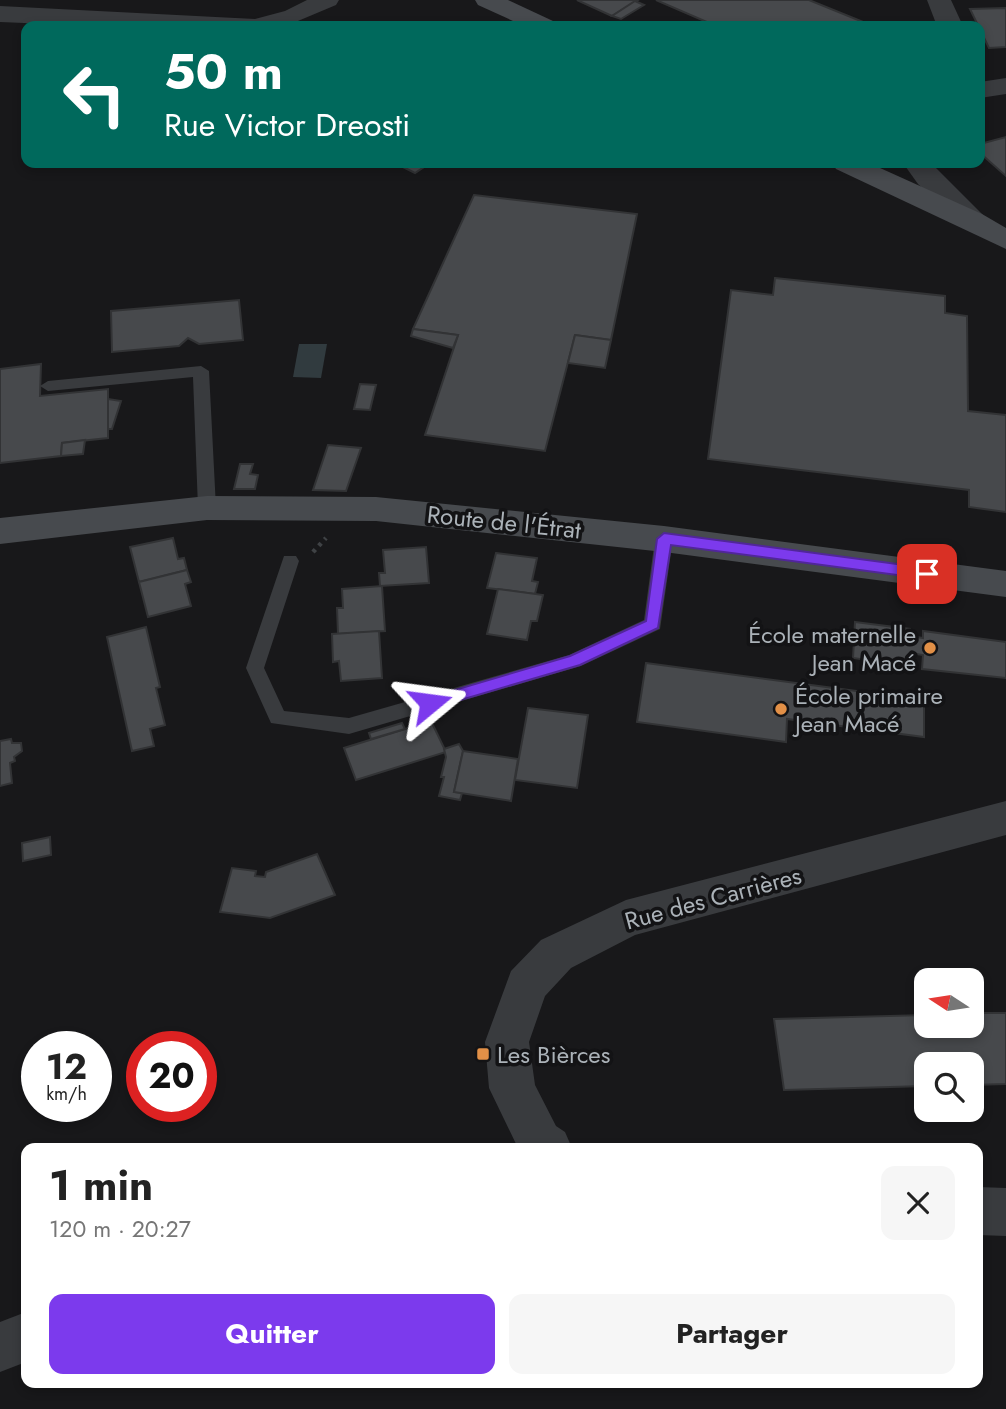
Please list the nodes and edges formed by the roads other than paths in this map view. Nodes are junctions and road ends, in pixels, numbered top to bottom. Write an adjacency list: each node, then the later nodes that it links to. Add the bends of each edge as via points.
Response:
1 (487, 0): 7 (main road)
2 (939, 0): 8 (street)
3 (316, 2): 6 (street)
4 (0, 14): 5 (street)
5 (80, 21)
6 (277, 21)
7 (533, 21)
8 (948, 21)
9 (1006, 86): 10 (street)
10 (985, 89)
11 (857, 168): 13 (main road)
12 (920, 168): 13 (street, via 960,203)
13 (972, 220): 14 (main road)
14 (1006, 240)
15 (48, 386): 16 (lane, via 201,371)
16 (207, 508): 17 (main road, Route de l'Étrat); 18 (main road, Route de l'Étrat, via 376,509)
17 (0, 531)
18 (664, 539): 19 (lane, via 653,624 574,661 349,726 278,718 254,668); 20 (main road, Route de l'Étrat)
19 (290, 561)
20 (1006, 584)
21 (1006, 818): 22 (street, Rue des Carrières, via 626,919 556,954 527,985 507,1042 512,1088)
22 (535, 1143)
23 (983, 1210): 24 (street)
24 (1006, 1212)
25 (21, 1339): 26 (street)
26 (0, 1347)

